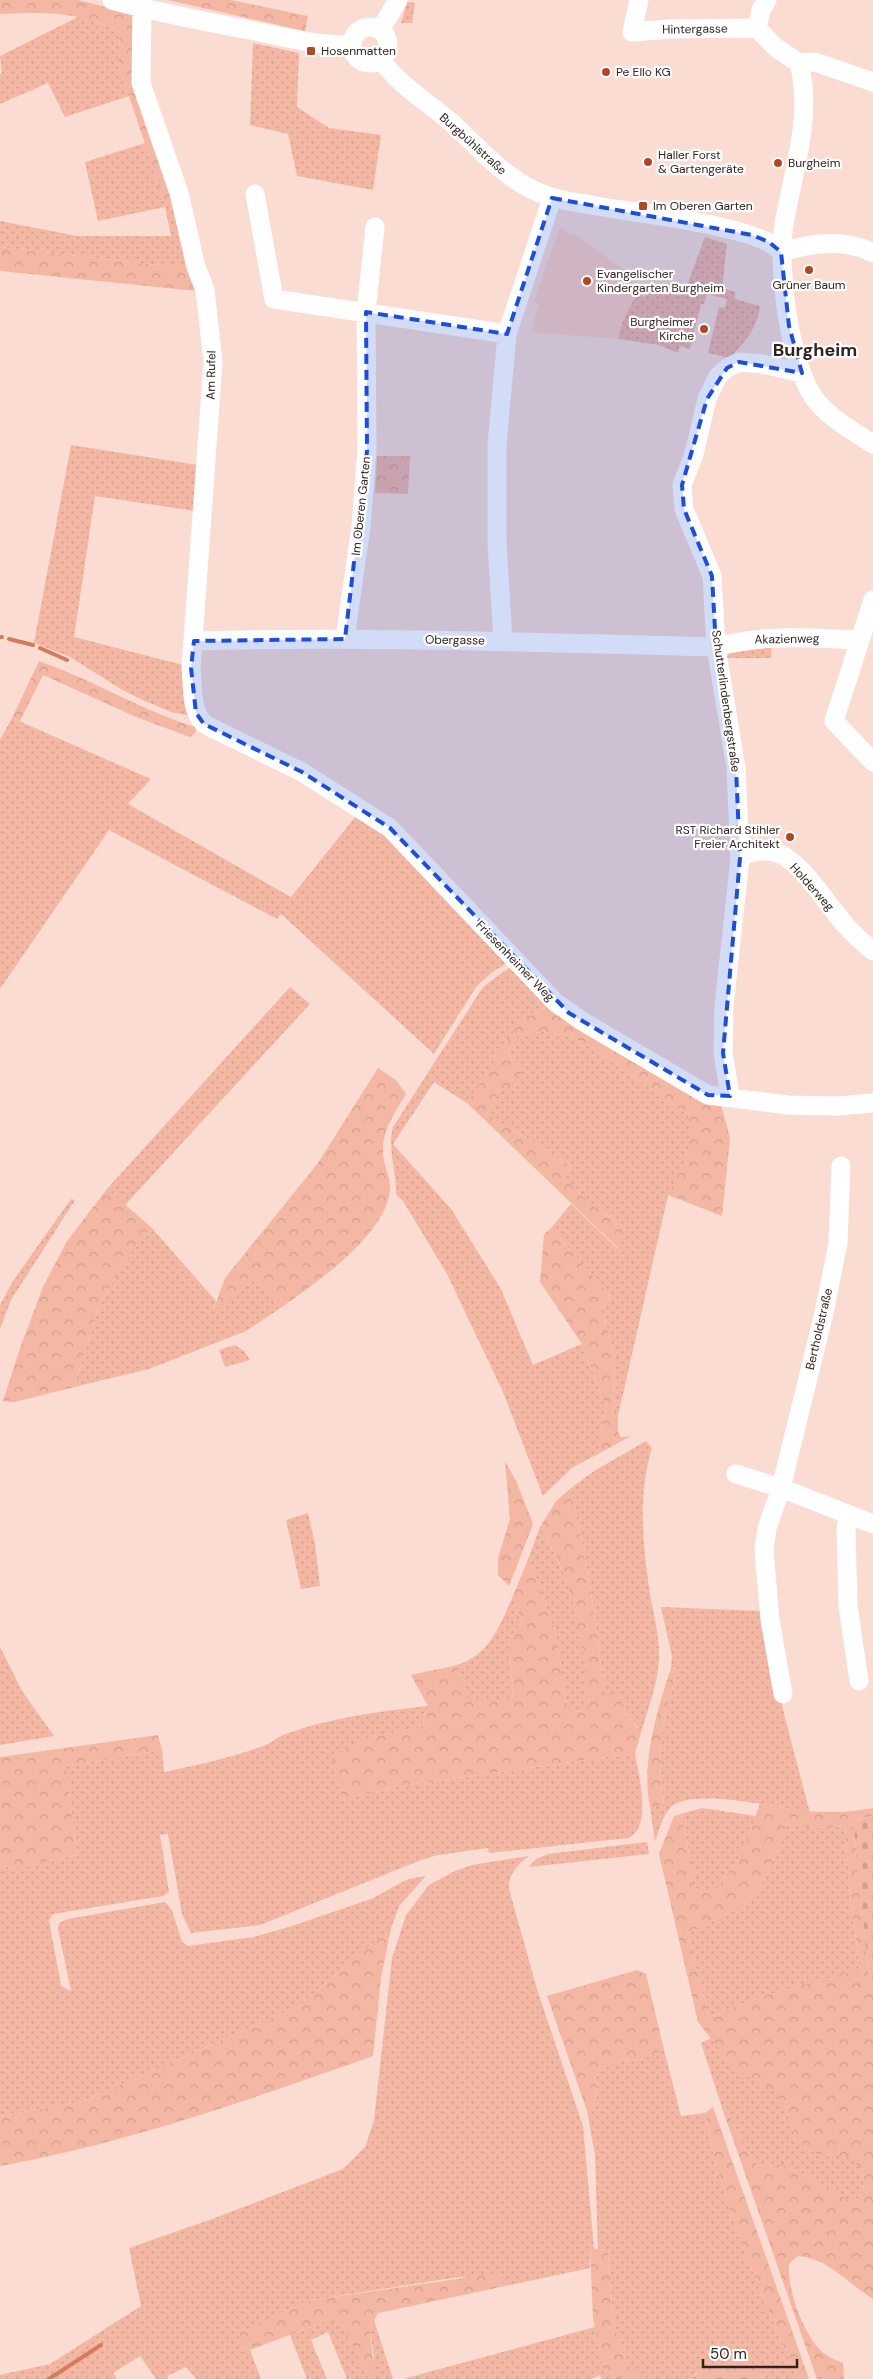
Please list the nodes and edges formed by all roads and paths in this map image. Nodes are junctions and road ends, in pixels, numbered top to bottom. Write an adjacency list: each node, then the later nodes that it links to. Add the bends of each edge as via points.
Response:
1 (112, 0): 5 (street)
2 (398, 0): 7 (street)
3 (639, 0): 6 (street, Hintergasse, via 632,32)
4 (767, 0): 6 (street)
5 (142, 9): 8 (street, via 322,45); 24 (street, Am Rufel, via 141,83 179,193 204,290 213,362)
6 (757, 28): 10 (street, via 775,47)
7 (380, 30): 8 (street, via 364,28 356,34); 9 (street, via 388,45)
8 (352, 44): 9 (street, via 354,54 362,62 370,64)
9 (381, 60): 13 (street, Burgbühlstraße, via 407,88 514,181)
10 (799, 63): 11 (street, via 815,62); 15 (street, via 803,79 803,132)
11 (873, 82)
12 (255, 194): 17 (street, via 274,300)
13 (552, 198): 15 (street, Burgbühlstraße, via 752,235 770,242); 18 (street)
14 (375, 228): 17 (street, Im Oberen Garten)
15 (781, 252): 16 (street, via 806,245 844,244); 19 (street, via 789,326)
16 (873, 253)
17 (366, 312): 18 (street); 23 (street, Im Oberen Garten, via 367,451)
18 (507, 334): 25 (street, via 497,445 497,543)
19 (802, 373): 20 (street, via 818,403); 26 (street, Schutterlindenbergstraße, via 739,362 718,376 707,398 694,454 682,485 682,497 712,576)
20 (873, 444)
21 (873, 600): 22 (street)
22 (865, 637): 26 (street, Akazienweg, via 774,637); 28 (street, via 834,721)
23 (345, 639): 24 (street, Obergasse); 25 (street, Obergasse)
24 (194, 641): 27 (street, Am Rufel, via 191,668 196,713)
25 (503, 641): 26 (street, Obergasse)
26 (716, 647): 29 (street, Schutterlindenbergstraße, via 736,768)
27 (200, 720): 31 (street, Friesenheimer Weg, via 302,772 390,828 474,919 569,1013 708,1095)
28 (873, 762)
29 (740, 858): 30 (street, Holderweg, via 766,851 783,855 822,895 847,927); 31 (street, Schutterlindenbergstraße, via 724,1006 723,1053)
30 (873, 951)
31 (730, 1096): 32 (street, Friesenheimer Weg, via 788,1105)
32 (873, 1103)
33 (841, 1166): 35 (street, Bertholdstraße, via 838,1243)
34 (736, 1474): 35 (street)
35 (781, 1488): 36 (street); 39 (street, Bertholdstraße, via 767,1528 764,1550 774,1646)
36 (848, 1516): 37 (street); 38 (street, via 848,1606)
37 (873, 1524)
38 (858, 1681)
39 (783, 1694)

